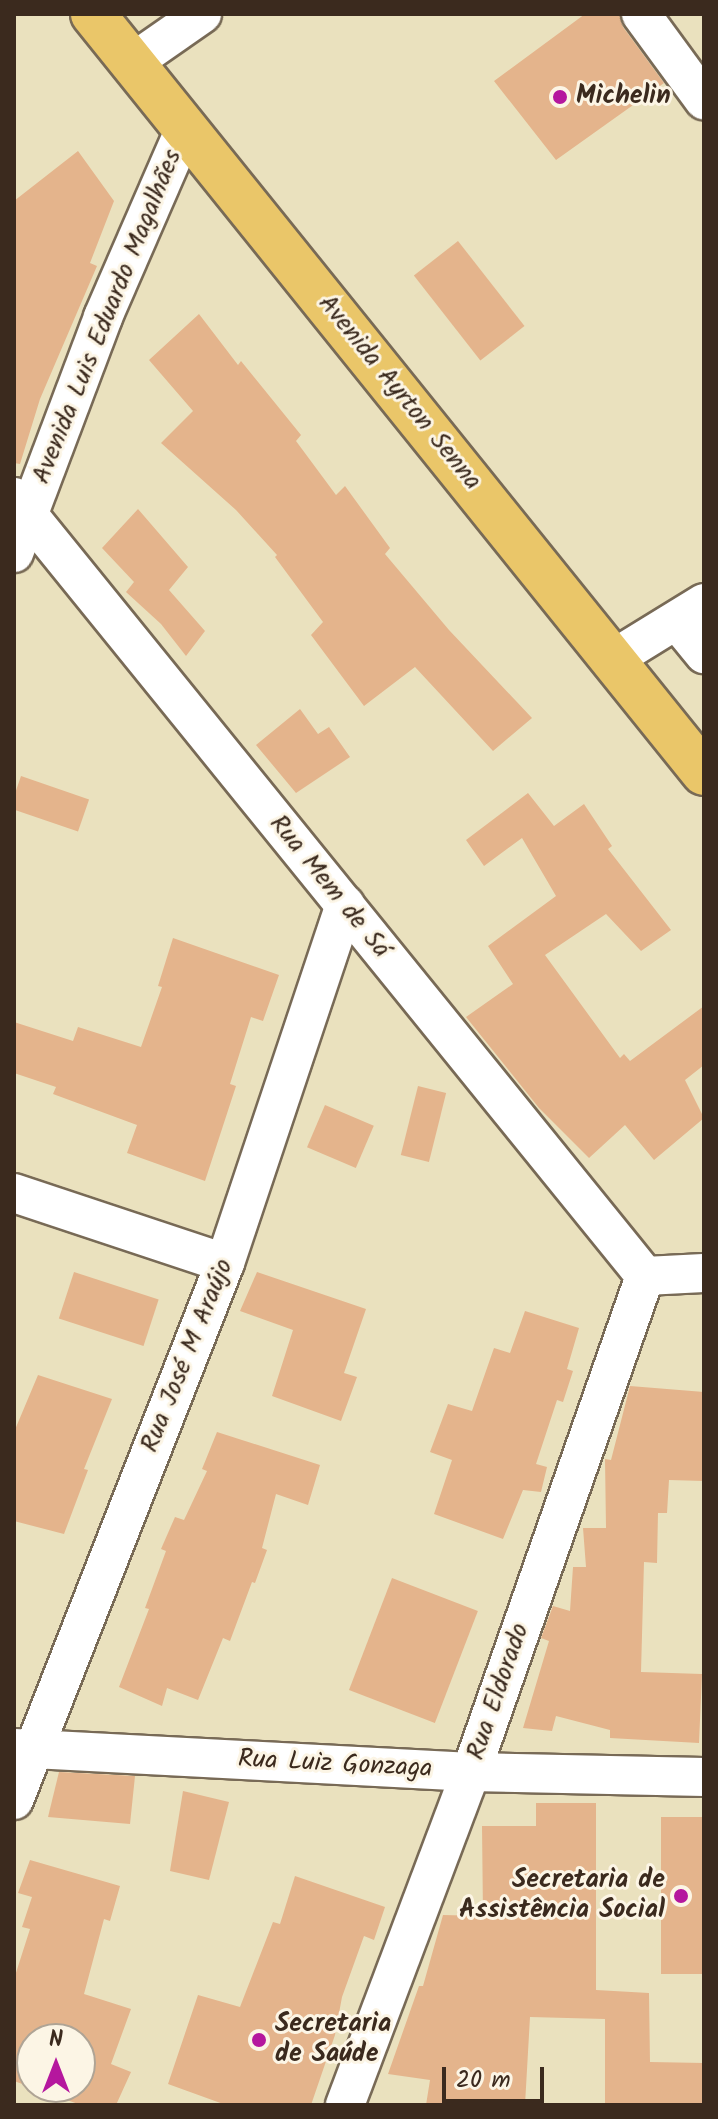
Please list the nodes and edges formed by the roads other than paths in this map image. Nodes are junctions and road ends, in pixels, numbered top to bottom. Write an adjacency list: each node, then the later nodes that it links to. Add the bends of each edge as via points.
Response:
1 (93, 14): 4 (highway, Avenida Ayrton Senna)
2 (202, 14): 4 (street)
3 (641, 14): 5 (street)
4 (133, 62): 6 (highway, Avenida Ayrton Senna)
5 (704, 100)
6 (186, 126): 7 (street, Avenida Luis Eduardo Magalhães); 11 (highway, Avenida Ayrton Senna)
7 (21, 506): 8 (street, Avenida Luis Eduardo Magalhães); 13 (street, Rua Mem de Sá)
8 (14, 553)
9 (691, 612): 10 (street); 11 (street)
10 (704, 654)
11 (613, 659): 12 (highway, Avenida Ayrton Senna)
12 (704, 773)
13 (345, 905): 15 (street, Rua José M Araújo); 17 (street, Rua Mem de Sá)
14 (14, 1193): 15 (street)
15 (225, 1263): 18 (street, Rua José M Araújo)
16 (704, 1273): 17 (street)
17 (645, 1276): 19 (street, Rua Eldorado)
18 (23, 1748): 19 (street, Rua Luiz Gonzaga); 21 (street, Rua José M Araújo)
19 (471, 1772): 20 (street, Rua Luiz Gonzaga); 22 (street, Rua Eldorado)
20 (704, 1777)
21 (14, 1800)
22 (345, 2105)

